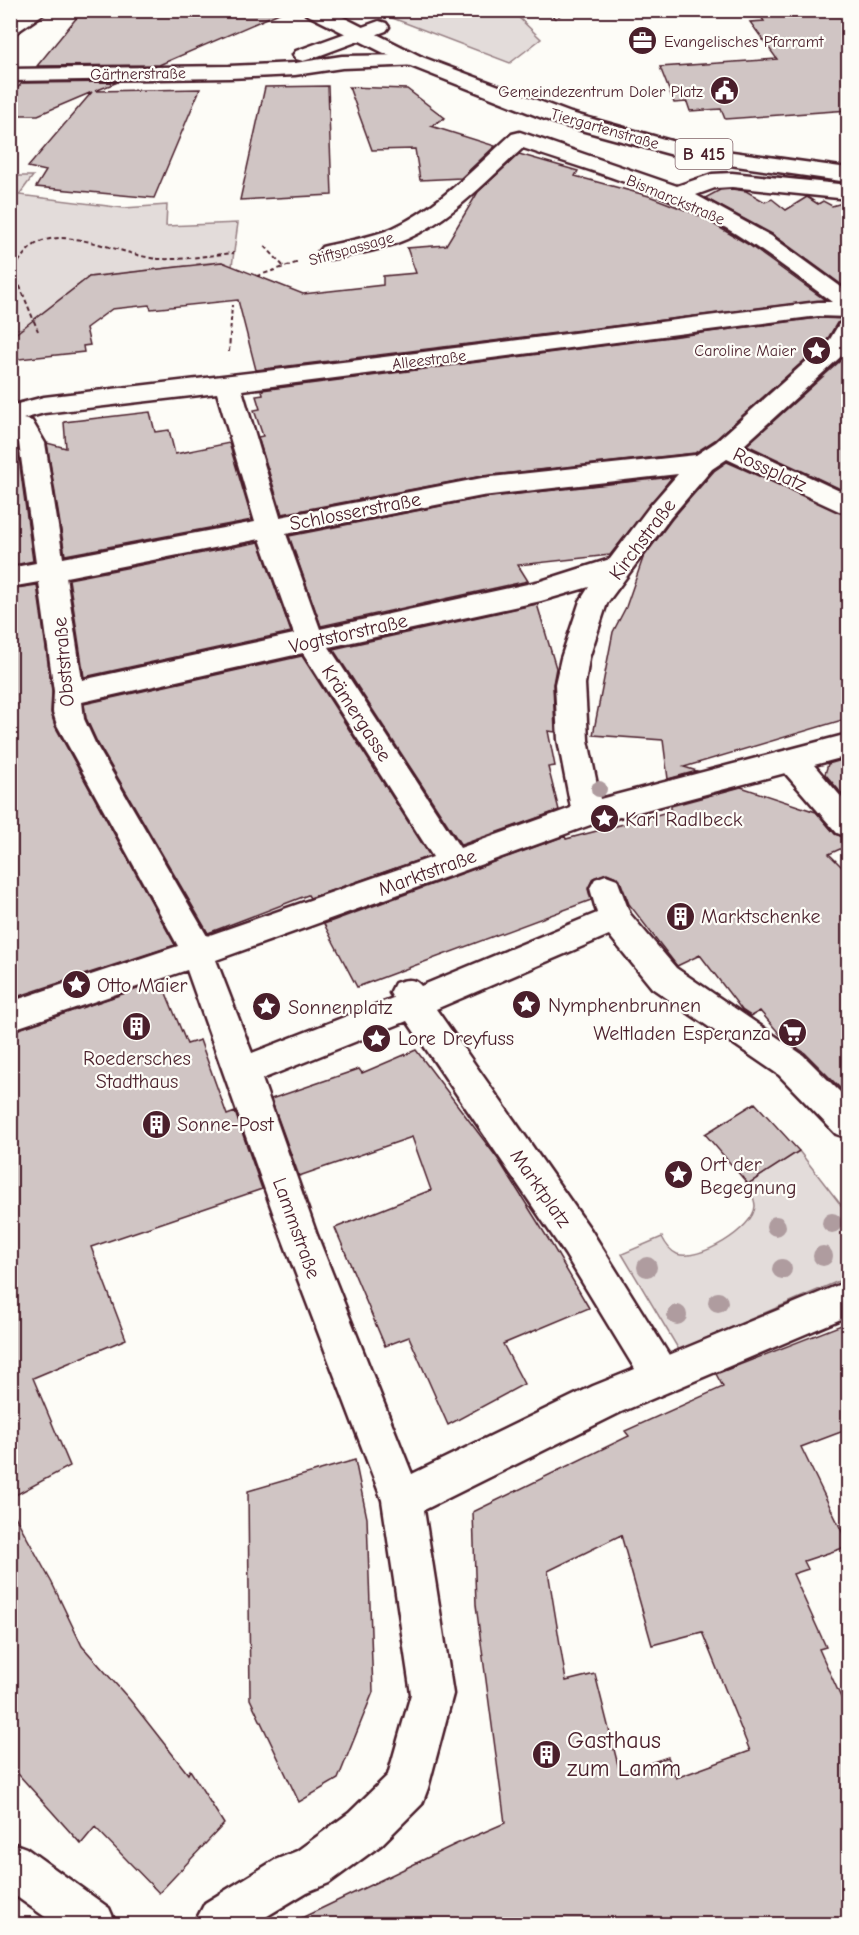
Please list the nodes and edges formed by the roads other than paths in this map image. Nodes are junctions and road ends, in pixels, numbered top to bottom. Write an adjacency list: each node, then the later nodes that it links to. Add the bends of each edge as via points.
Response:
1 (39, 10): 4 (street)
2 (313, 10): 5 (street, B 415)
3 (342, 10): 5 (street, B 415)
4 (10, 28)
5 (369, 34): 6 (street, Tiergartenstraße / B 415); 7 (street, Gärtnerstraße, via 357,54); 8 (street, Gärtnerstraße); 11 (street, Tiergartenstraße / B 415, via 421,45 600,110 685,132)
6 (415, 61): 7 (street, Gärtnerstraße); 12 (street, Tiergartenstraße / B 415, via 618,135 688,152)
7 (342, 62): 8 (street, Gärtnerstraße, via 321,67)
8 (265, 69): 9 (street, Gärtnerstraße)
9 (10, 75)
10 (520, 138): 14 (street, Bismarckstraße); 15 (street, Stiftspassage, via 442,208 403,233)
11 (849, 155)
12 (849, 175)
13 (849, 192): 14 (street, via 732,180 712,181)
14 (675, 195): 16 (street, Bismarckstraße, via 769,244)
15 (330, 252)
16 (849, 303)
17 (849, 310): 19 (street, Alleestraße, via 818,309)
18 (849, 329): 22 (street, Kirchstraße, via 839,345)
19 (227, 382): 20 (street, Alleestraße, via 44,405); 25 (street, Krämergasse)
20 (10, 414)
21 (10, 424): 27 (street, Obststraße, via 23,427 32,443)
22 (725, 448): 23 (street, Kirchstraße); 24 (street, Rossplatz)
23 (703, 463): 25 (street, Schlosserstraße, via 482,487); 26 (street, Kirchstraße, via 660,512)
24 (849, 506)
25 (270, 528): 27 (street, Schlosserstraße); 29 (street, Krämergasse)
26 (624, 564): 29 (street, Vogtstorstraße, via 539,593); 33 (street, Kirchstraße, via 594,601 570,684 573,740)
27 (53, 569): 28 (street, Schlosserstraße); 30 (street, Obststraße)
28 (10, 578)
29 (311, 642): 30 (street, Vogtstorstraße); 35 (street, Krämergasse)
30 (69, 691): 36 (street, Obststraße, via 65,702 81,745)
31 (849, 745): 32 (street, Marktstraße)
32 (792, 761): 33 (street, Marktstraße); 34 (street)
33 (588, 814): 35 (street, Marktstraße)
34 (849, 825)
35 (453, 863): 36 (street, Marktstraße)
36 (198, 953): 38 (street, Marktstraße); 39 (street, Lammstraße)
37 (411, 998): 39 (street); 40 (street, via 610,904 664,978 790,1065); 42 (street, Marktplatz, via 578,1242)
38 (10, 1016)
39 (242, 1072): 43 (street, Lammstraße, via 299,1235)
40 (849, 1123)
41 (849, 1298): 42 (street)
42 (660, 1377): 43 (street)
43 (402, 1500): 46 (street, Lammstraße, via 432,1694 406,1788 365,1829 313,1867 291,1876)
44 (10, 1864): 45 (street)
45 (93, 1924)
46 (216, 1924)

